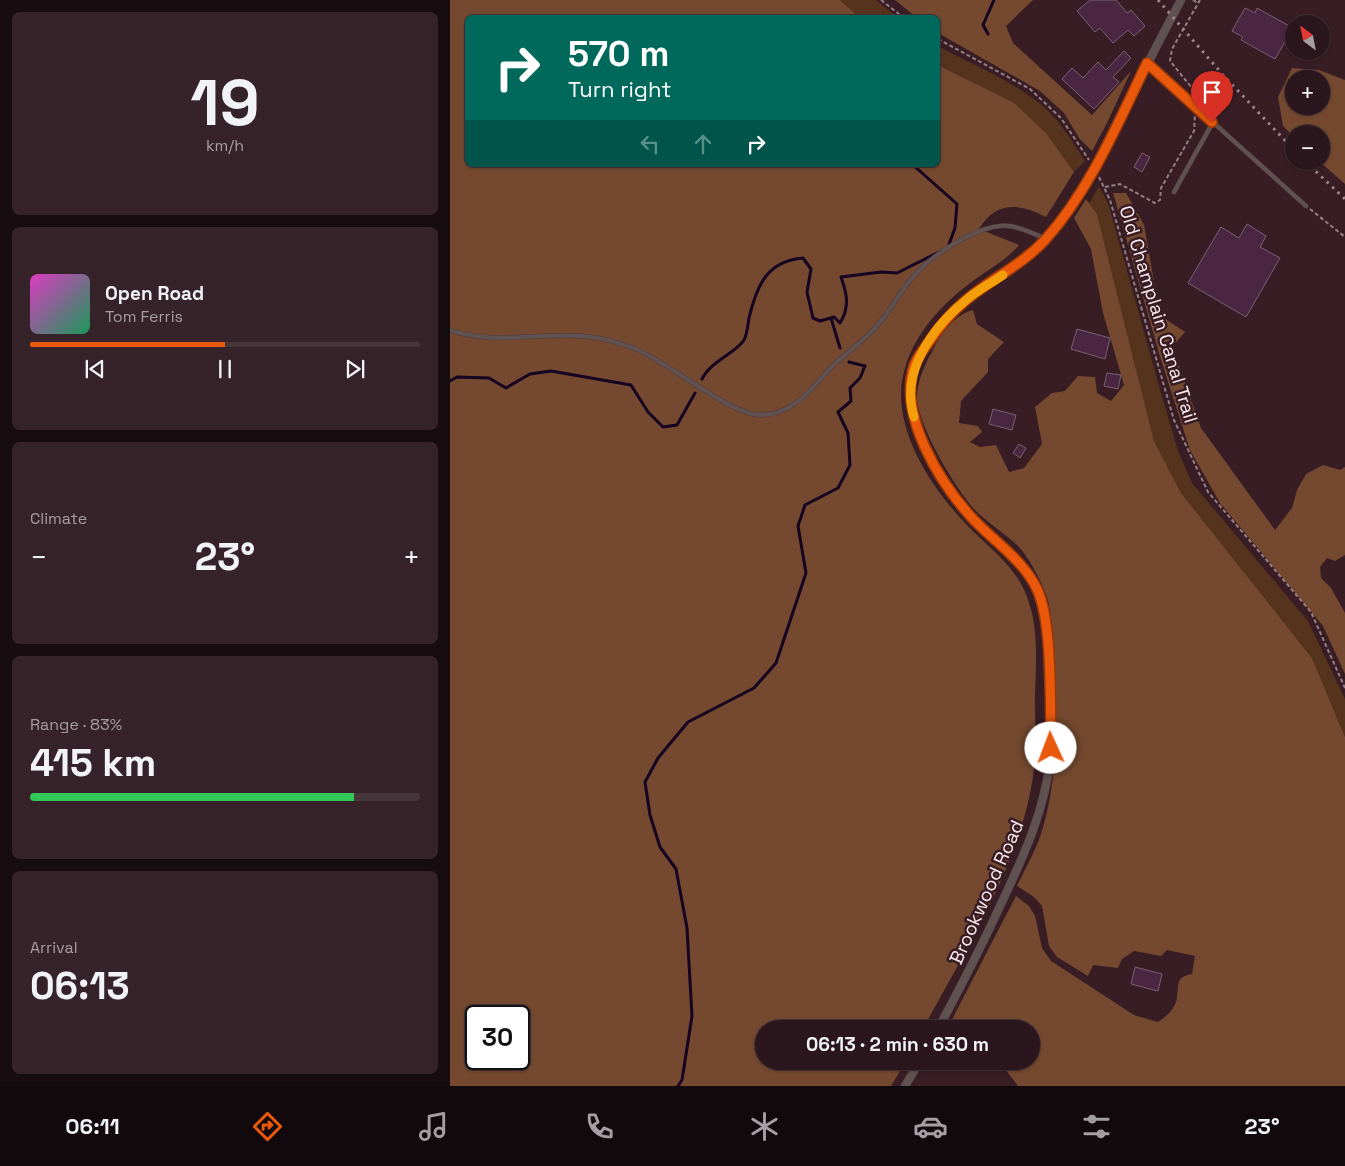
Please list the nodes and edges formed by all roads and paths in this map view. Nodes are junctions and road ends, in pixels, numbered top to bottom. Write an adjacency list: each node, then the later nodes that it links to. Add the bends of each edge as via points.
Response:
1 (881, 0): 5 (path)
2 (1181, 0): 7 (street, Brookwood Road)
3 (1193, 0): 4 (path)
4 (1199, 1): 8 (path, via 1172,49 1170,61 1201,99)
5 (900, 15)
6 (940, 40): 10 (path, Old Champlain Canal Trail, via 1030,89 1046,102 1070,130)
7 (1147, 63): 8 (lane); 10 (street, Brookwood Road)
8 (1197, 108): 9 (lane); 11 (path, via 1193,117 1194,131 1161,188 1160,200 1154,203 1120,184)
9 (1212, 122): 12 (lane); 13 (lane)
10 (1094, 168): 11 (path, Old Champlain Canal Trail); 15 (street, Brookwood Road)
11 (1104, 188): 17 (path, Old Champlain Canal Trail, via 1174,420 1208,492 1311,612)
12 (1174, 192)
13 (1306, 206): 14 (path)
14 (1345, 237)
15 (1046, 239): 16 (lane, via 1010,226 994,226 936,254 912,278 877,326 809,394 786,408 762,415 743,410 645,353 611,341 581,336 491,338); 18 (street, Brookwood Road, via 1022,263 964,301 922,352 912,378 912,412 920,436 946,483 964,510 1011,554 1038,590 1044,615 1048,674 1051,748 1045,787 1031,839)
16 (450, 330)
17 (1345, 688)
18 (943, 1020)
19 (915, 1070): 20 (street)
20 (905, 1086)

